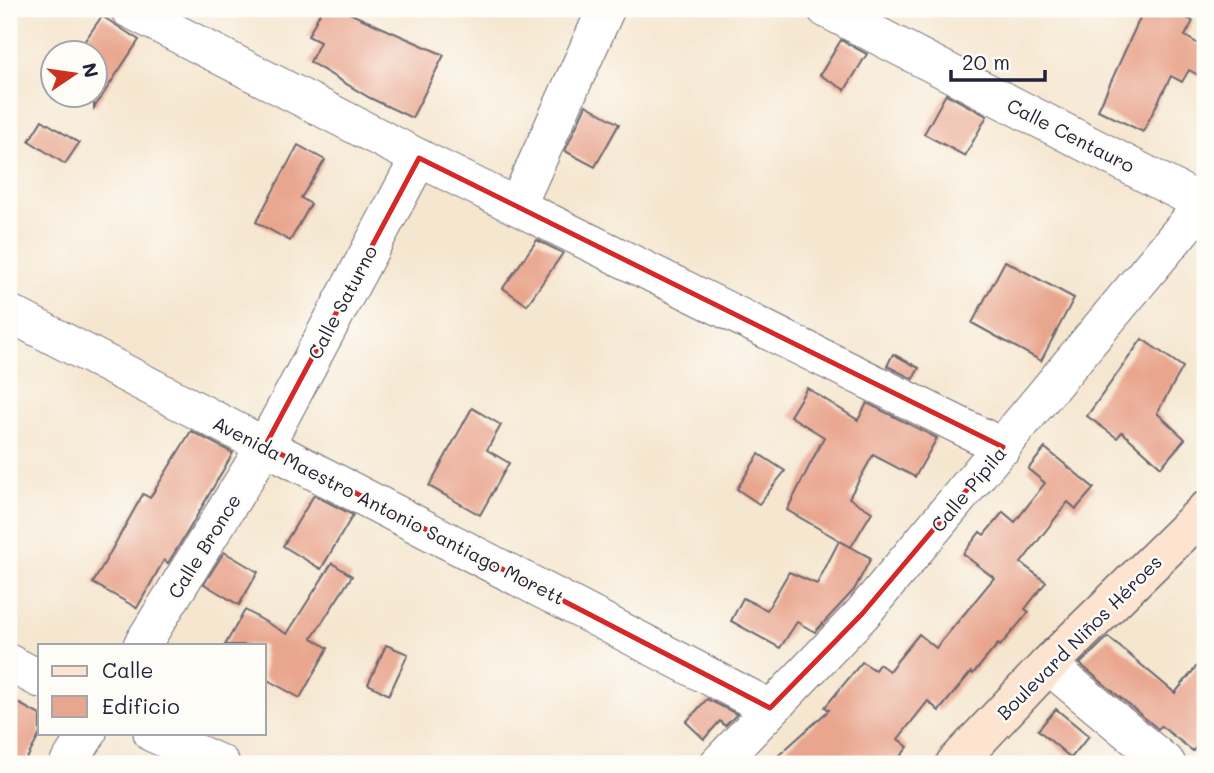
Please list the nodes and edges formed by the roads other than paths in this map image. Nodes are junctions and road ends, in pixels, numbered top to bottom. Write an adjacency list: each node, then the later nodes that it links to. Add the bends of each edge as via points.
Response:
1 (129, 9): 4 (street)
2 (606, 9): 6 (street)
3 (826, 9): 5 (street, Calle Centauro)
4 (419, 158): 6 (street); 8 (street, Calle Saturno)
5 (1204, 203): 9 (street, Calle Pípila)
6 (517, 206): 9 (street)
7 (9, 313): 8 (street, Avenida Maestro Antonio Santiago Morett)
8 (265, 446): 11 (street, Calle Bronce); 15 (street, Avenida Maestro Antonio Santiago Morett)
9 (1003, 447): 15 (street, Calle Pípila, via 862,614)
10 (1205, 511): 13 (street, Boulevard Niños Héroes)
11 (143, 644)
12 (9, 663): 14 (street)
13 (1048, 665): 21 (street, Boulevard Niños Héroes); 22 (street)
14 (38, 677)
15 (770, 708): 20 (street, Calle Pípila)
16 (87, 734): 18 (street)
17 (154, 734): 19 (street)
18 (68, 764)
19 (221, 764)
20 (718, 764)
21 (955, 764)
22 (1167, 764)

